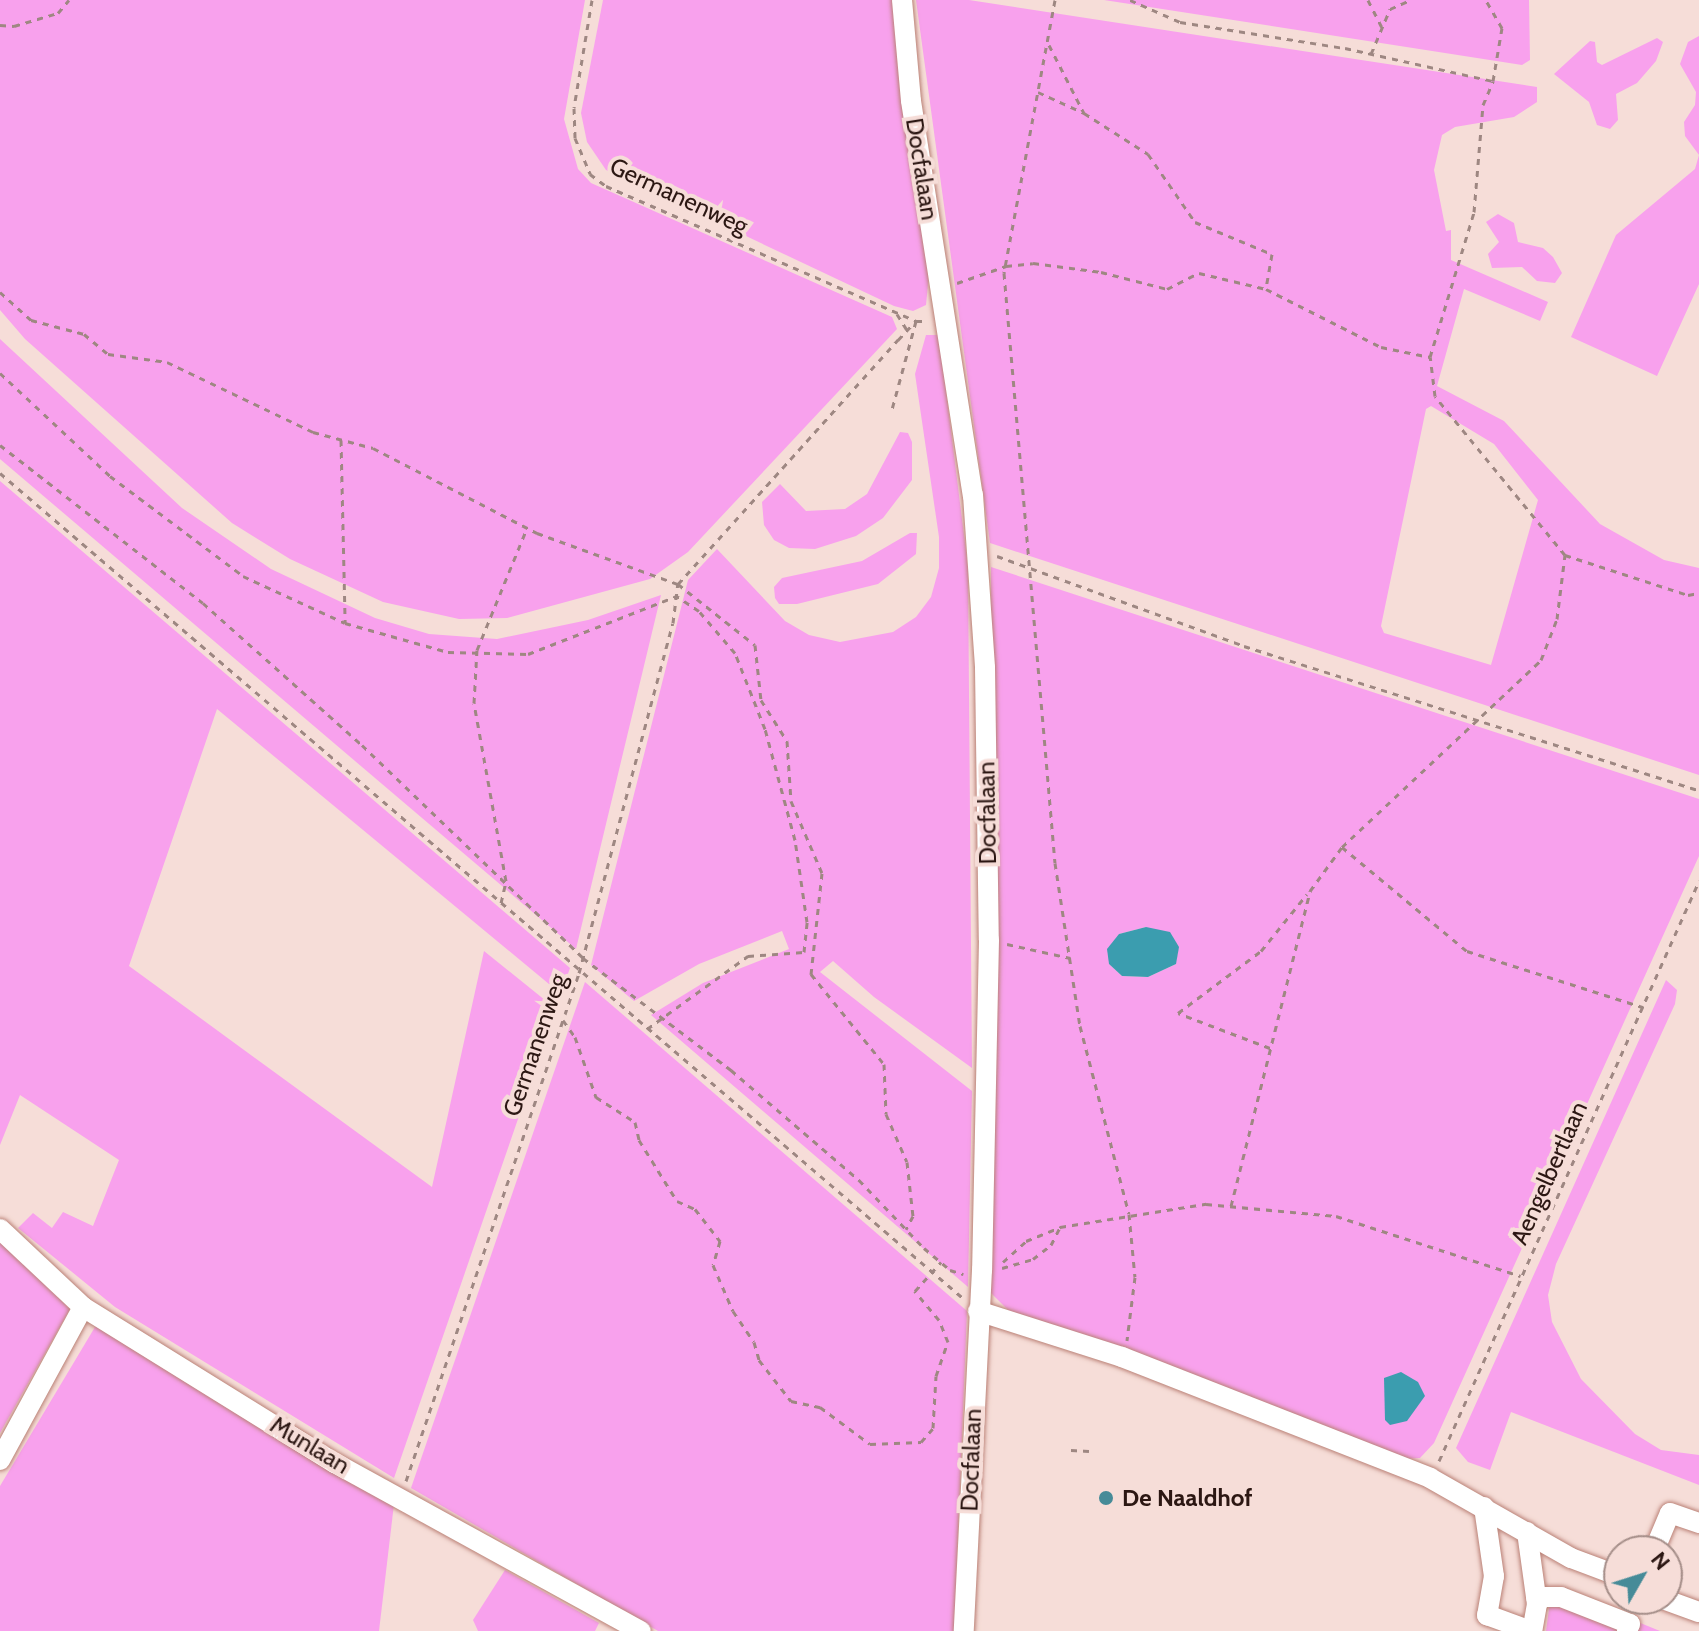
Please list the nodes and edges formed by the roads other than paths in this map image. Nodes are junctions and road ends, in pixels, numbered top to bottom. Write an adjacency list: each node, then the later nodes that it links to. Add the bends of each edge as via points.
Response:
1 (902, 0): 4 (street, Docfalaan, via 911,101 980,550 989,940 988,1272)
2 (0, 1229): 3 (street, Munlaan)
3 (83, 1307): 5 (street); 12 (street, Munlaan, via 335,1463)
4 (978, 1311): 6 (street, via 1122,1357 1430,1478); 13 (street, Docfalaan)
5 (0, 1460)
6 (1484, 1507): 8 (street); 14 (street, via 1494,1576 1487,1615)
7 (1699, 1523): 9 (street, via 1670,1513)
8 (1527, 1532): 10 (street); 11 (street)
9 (1661, 1535)
10 (1603, 1570)
11 (1536, 1597): 14 (street); 15 (street, via 1561,1597 1630,1624)
12 (641, 1631)
13 (964, 1631)
14 (1531, 1631)
15 (1627, 1631)

